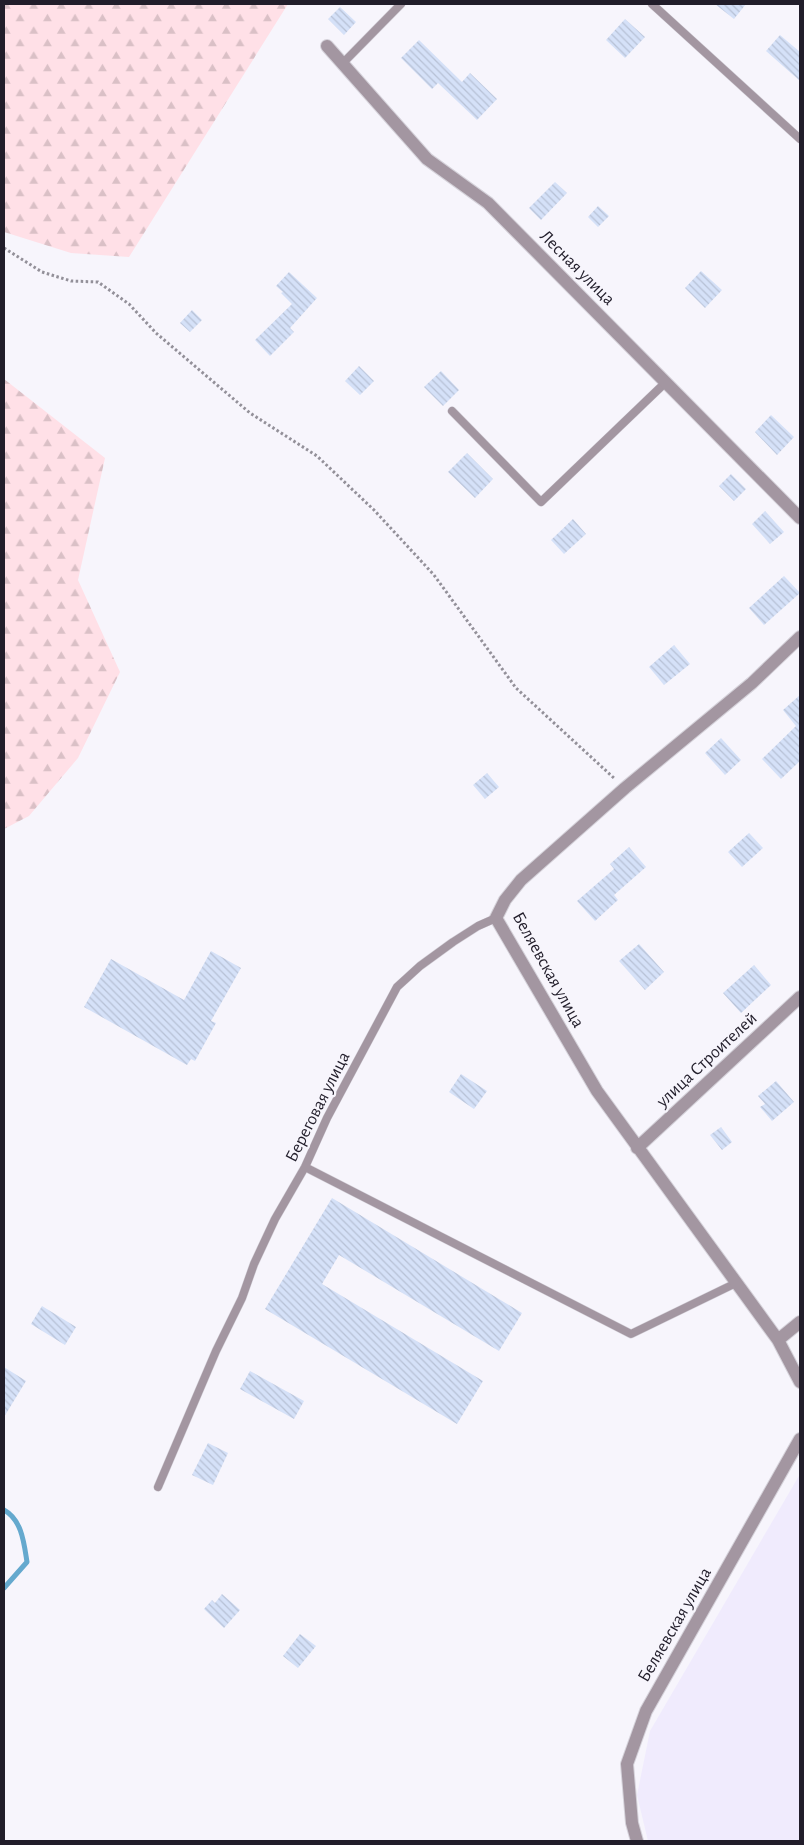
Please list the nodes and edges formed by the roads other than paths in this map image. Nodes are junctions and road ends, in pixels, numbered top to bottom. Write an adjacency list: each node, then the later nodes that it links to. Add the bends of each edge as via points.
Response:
1 (402, 4): 4 (lane)
2 (652, 4): 5 (lane)
3 (326, 46): 4 (street, Лесная улица)
4 (342, 64): 6 (street, Лесная улица, via 427,159 488,203)
5 (800, 139)
6 (666, 382): 7 (lane, via 540,502); 8 (street, Лесная улица)
7 (452, 411)
8 (800, 518)
9 (800, 637): 10 (street, Беляевская улица, via 752,683 625,788 521,880)
10 (496, 918): 12 (street, Беляевская улица, via 597,1091); 13 (lane, Береговая улица, via 453,942 397,987 327,1118)
11 (800, 997): 12 (street, улица Строителей)
12 (637, 1148): 14 (street, Беляевская улица)
13 (305, 1167): 14 (lane, via 631,1334); 19 (lane, Береговая улица, via 254,1264)
14 (736, 1283): 16 (street, Беляевская улица)
15 (800, 1322): 16 (street)
16 (778, 1340): 17 (street, Беляевская улица)
17 (800, 1382)
18 (800, 1439): 20 (street, Беляевская улица, via 646,1711 627,1764 632,1823)
19 (158, 1487)
20 (637, 1841)

